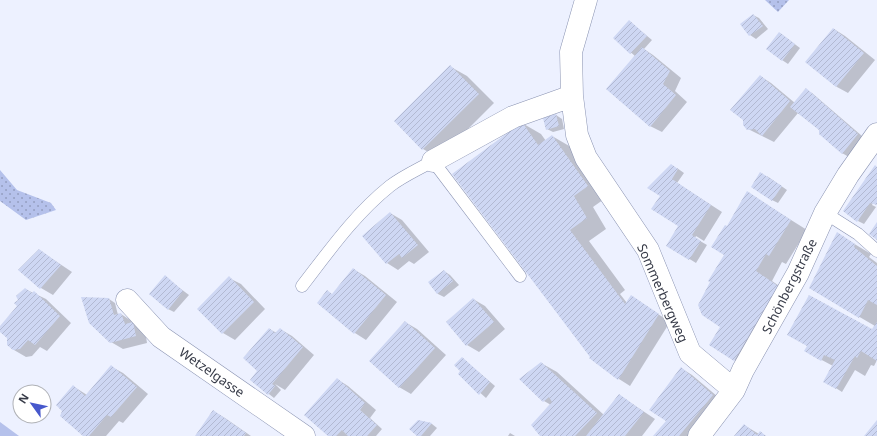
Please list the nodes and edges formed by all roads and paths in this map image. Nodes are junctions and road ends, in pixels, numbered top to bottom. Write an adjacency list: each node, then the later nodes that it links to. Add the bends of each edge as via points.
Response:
1 (586, 0): 2 (street, Sommerbergweg, via 571,52)
2 (572, 96): 4 (street, via 513,117); 10 (street, Sommerbergweg, via 577,135 586,158 648,250 690,353)
3 (877, 134): 5 (street, Schönbergstraße)
4 (433, 161): 7 (lane); 8 (lane, via 391,185 362,212)
5 (826, 213): 6 (lane, via 858,234); 10 (street, Schönbergstraße, via 798,273)
6 (877, 251)
7 (520, 276)
8 (302, 286)
9 (127, 300): 11 (street, Wetzelgasse, via 161,337)
10 (734, 390): 12 (street, Schönbergstraße)
11 (304, 436)
12 (699, 436)

